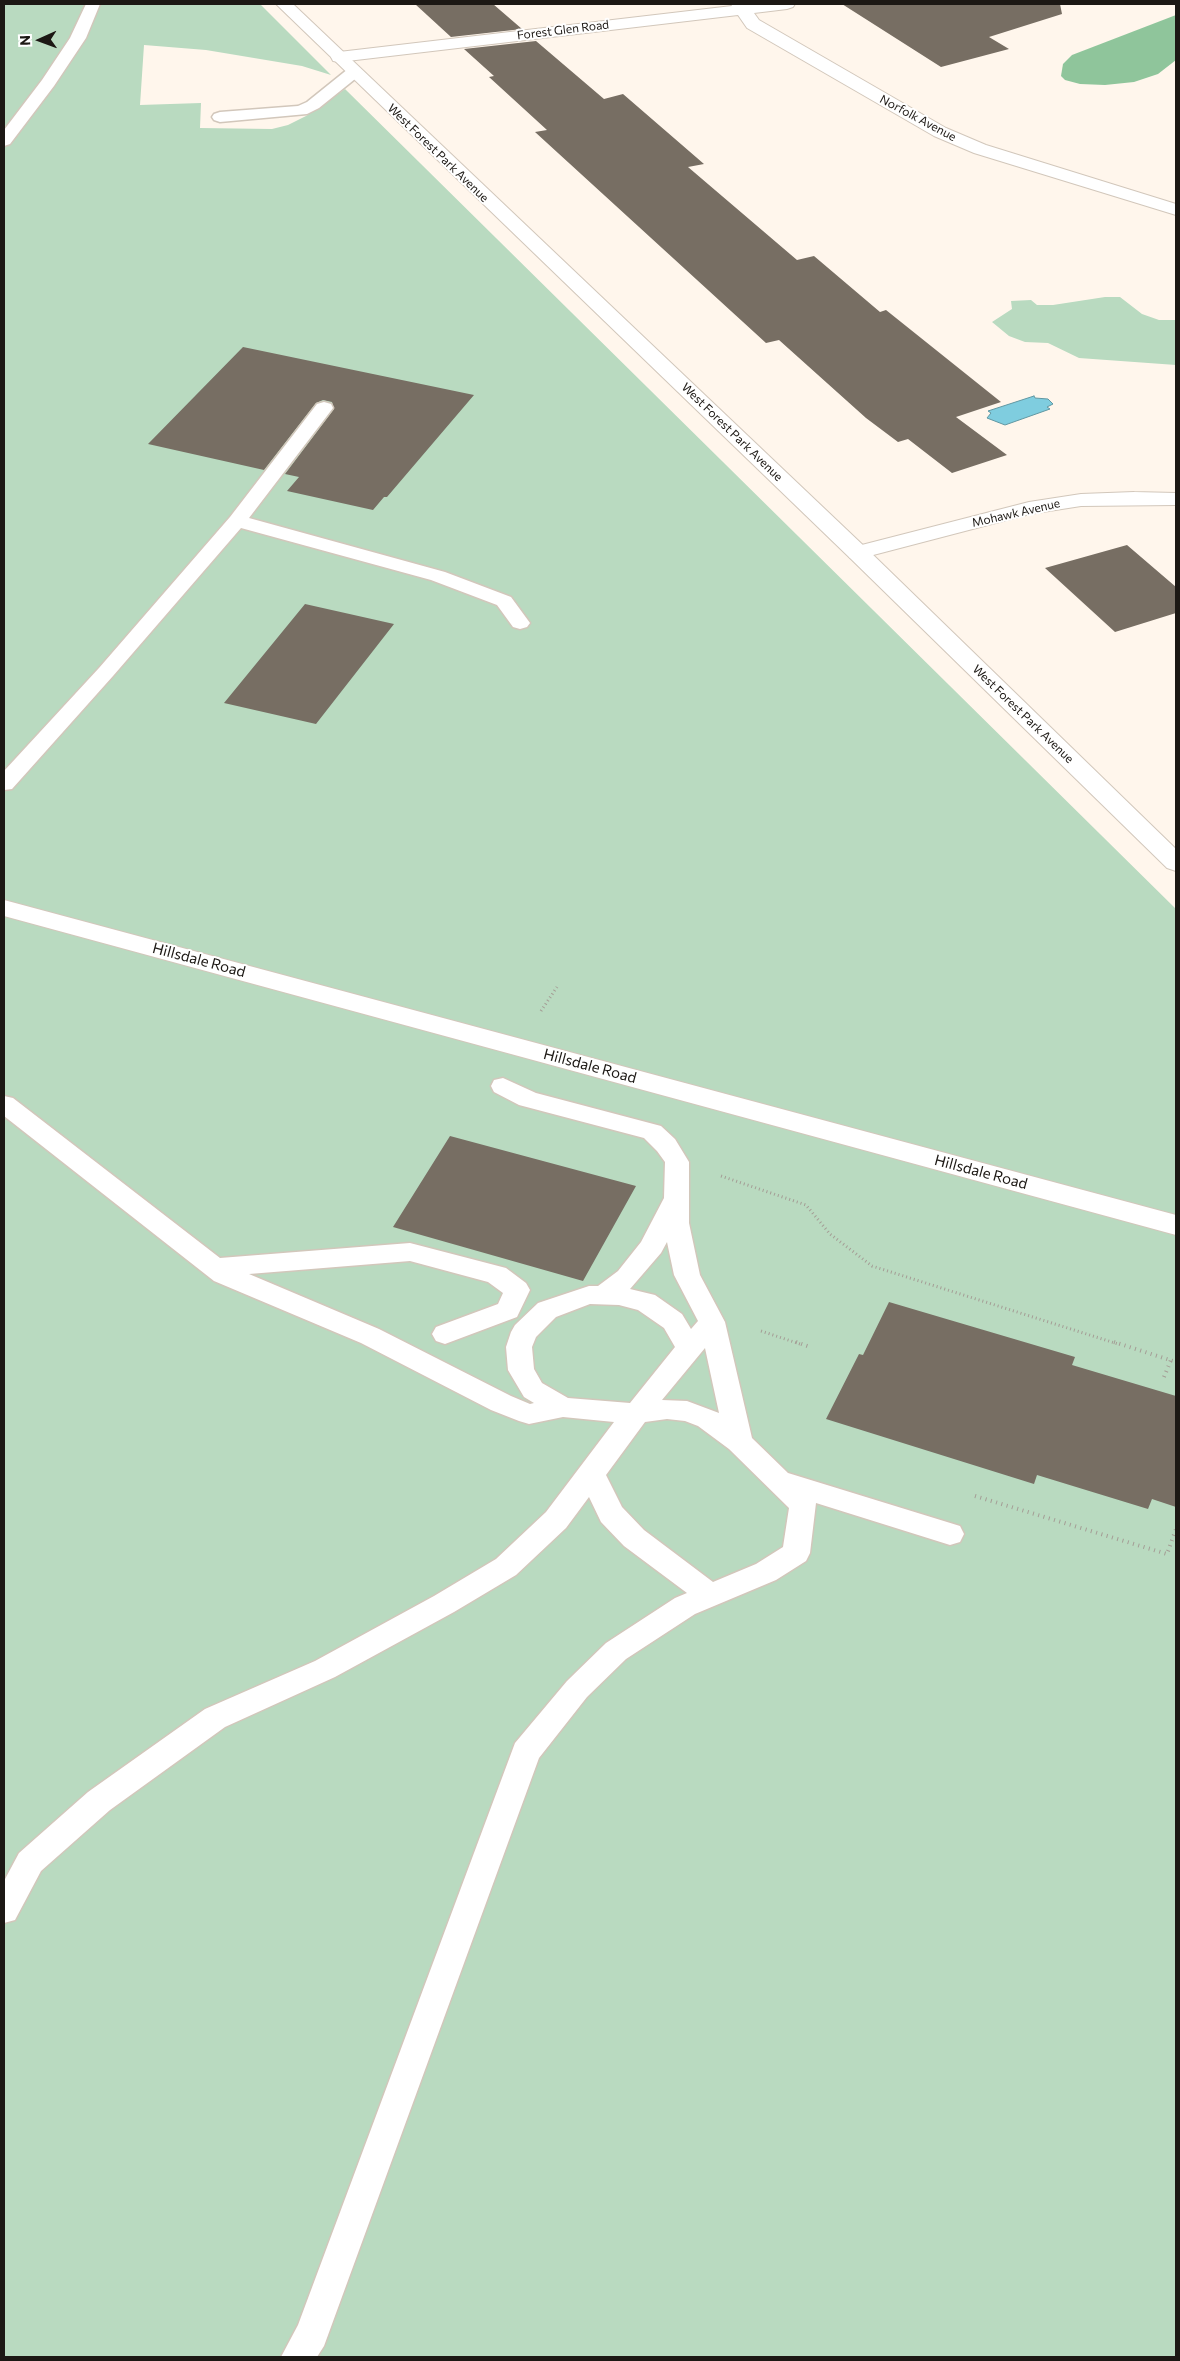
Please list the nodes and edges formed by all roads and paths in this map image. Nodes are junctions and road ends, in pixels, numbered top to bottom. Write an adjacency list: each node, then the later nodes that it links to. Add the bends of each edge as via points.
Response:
1 (93, 4): 8 (lane, via 78,38)
2 (284, 4): 5 (main road, West Forest Park Avenue)
3 (787, 4): 4 (main road, Forest Glen Road)
4 (740, 6): 5 (main road, Forest Glen Road); 9 (main road, Norfolk Avenue, via 753,24 940,132 980,149)
5 (339, 57): 6 (main road, West Forest Park Avenue)
6 (354, 72): 7 (lane, via 301,111); 13 (main road, West Forest Park Avenue)
7 (220, 117)
8 (4, 141)
9 (1176, 210)
10 (324, 408): 12 (lane)
11 (1176, 499): 13 (main road, Mohawk Avenue, via 1081,500 1029,508)
12 (237, 521): 14 (lane, via 438,576 504,602); 15 (lane)
13 (858, 553): 16 (main road, West Forest Park Avenue)
14 (520, 623)
15 (4, 784)
16 (1176, 863)
17 (4, 908): 24 (main road, Hillsdale Road)
18 (557, 988): 19 (path)
19 (538, 1015)
20 (503, 1086): 22 (lane, via 528,1099 652,1132)
21 (4, 1104): 25 (lane)
22 (678, 1162): 23 (lane); 32 (path, via 806,1204 830,1234 872,1266)
23 (677, 1196): 26 (lane, via 652,1247 627,1278); 27 (lane, via 676,1223 686,1275)
24 (1176, 1225)
25 (215, 1268): 29 (lane, via 410,1252 497,1275 517,1290 508,1310); 35 (lane, via 370,1336 500,1403 529,1414)
26 (603, 1296): 31 (lane, via 646,1302 673,1321); 35 (lane, via 589,1295 548,1310 524,1332 519,1347 521,1370 533,1390)
27 (712, 1322): 31 (lane); 37 (lane)
28 (759, 1331): 30 (path)
29 (445, 1334)
30 (810, 1347)
31 (689, 1348): 36 (lane)
32 (1171, 1360): 33 (path); 34 (path)
33 (1176, 1362)
34 (1164, 1378)
35 (563, 1407): 36 (lane)
36 (637, 1413): 37 (lane, via 667,1409 687,1412 708,1419); 38 (lane)
37 (739, 1442): 39 (lane)
38 (591, 1473): 43 (lane, via 611,1514 622,1526); 44 (lane, via 556,1520 506,1566 325,1669 215,1718 100,1801 30,1862)
39 (778, 1480): 42 (lane); 43 (lane, via 803,1505 796,1553 766,1572)
40 (968, 1494): 41 (path, via 1167,1554)
41 (1176, 1530)
42 (950, 1534)
43 (710, 1596): 45 (lane, via 685,1606 616,1651 577,1689 526,1752 312,2334)
44 (4, 1910)
45 (298, 2357)

